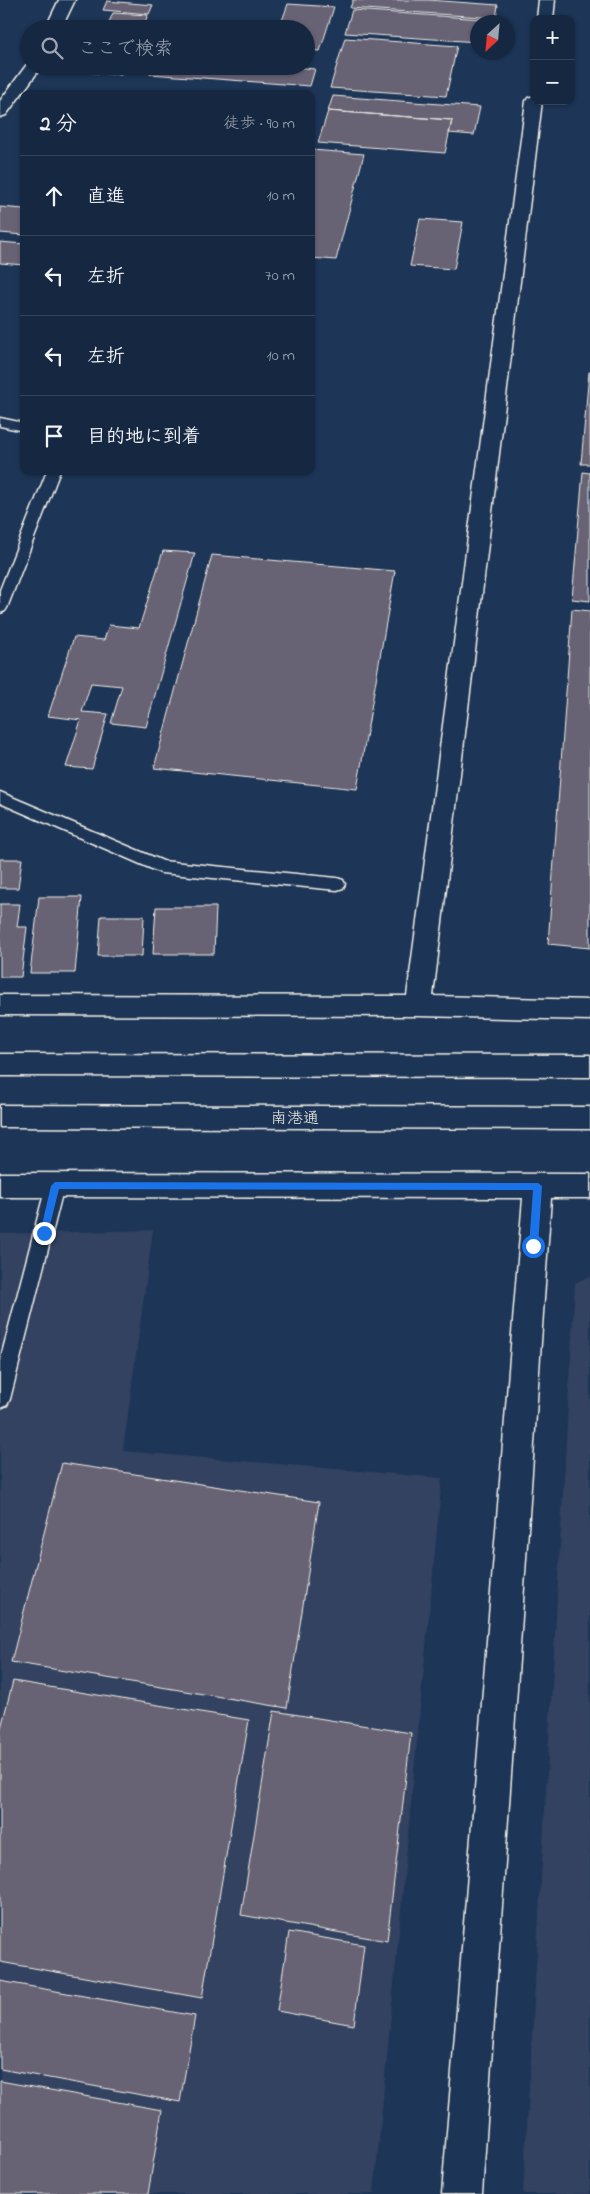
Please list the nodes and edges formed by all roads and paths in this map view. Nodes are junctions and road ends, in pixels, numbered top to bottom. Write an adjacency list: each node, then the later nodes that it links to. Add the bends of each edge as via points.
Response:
1 (67, 0): 4 (street)
2 (547, 0): 3 (street)
3 (545, 15)
4 (57, 20)
5 (27, 75): 7 (street)
6 (533, 105): 15 (street)
7 (0, 112)
8 (0, 422): 9 (lane)
9 (20, 426)
10 (52, 475): 11 (lane)
11 (0, 608)
12 (0, 797): 13 (lane, via 161,867)
13 (336, 884)
14 (0, 1004): 15 (street)
15 (419, 1006): 16 (street)
16 (590, 1010)
17 (0, 1065): 18 (street)
18 (590, 1066)
19 (0, 1116): 20 (street, 南港通)
20 (590, 1118)
21 (0, 1185): 22 (street)
22 (55, 1186): 23 (street); 25 (lane)
23 (538, 1186): 24 (street); 26 (street)
24 (590, 1186)
25 (0, 1399)
26 (462, 2194)

